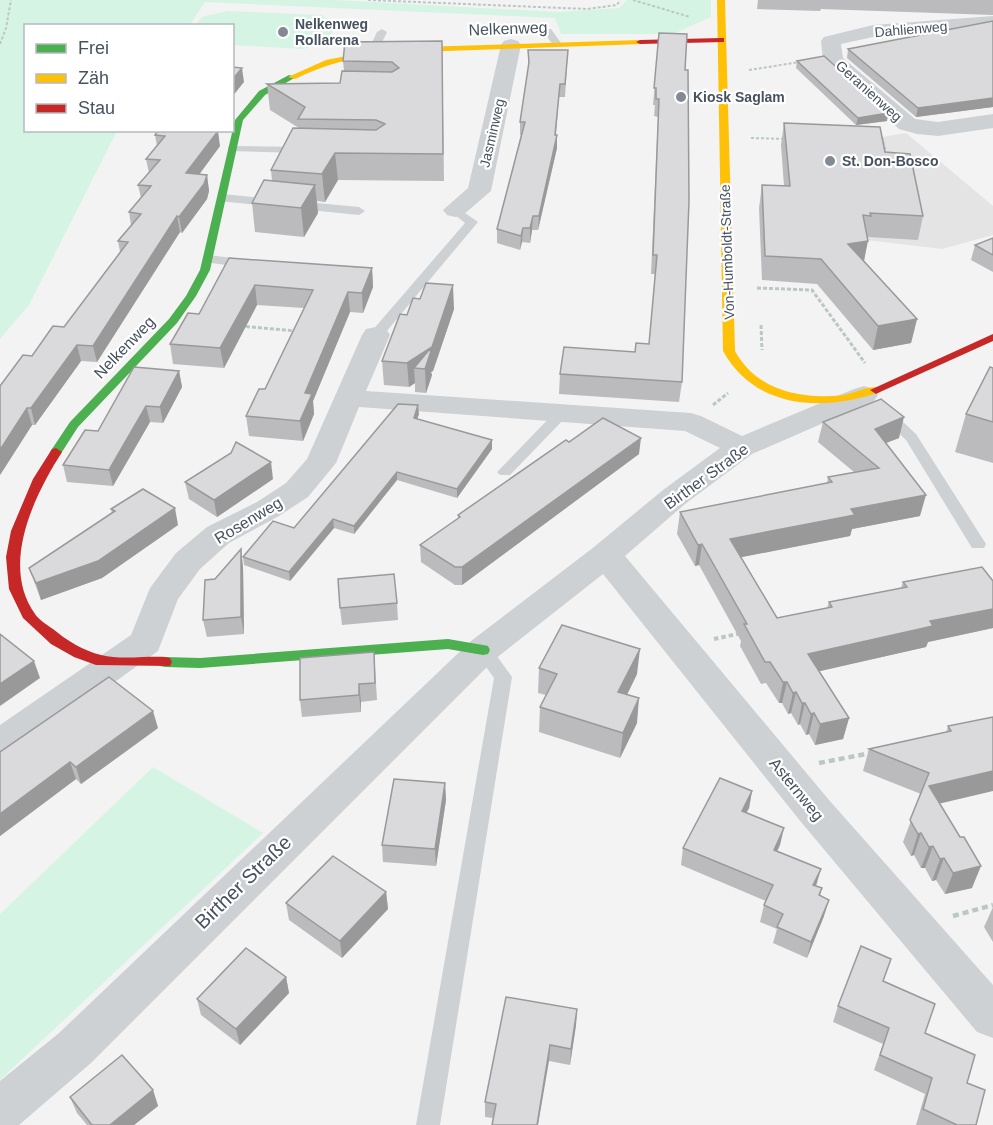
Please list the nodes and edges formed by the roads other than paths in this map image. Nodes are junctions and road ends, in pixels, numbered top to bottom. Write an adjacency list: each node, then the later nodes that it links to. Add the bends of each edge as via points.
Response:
1 (721, 0): 5 (street, Von-Humboldt-Straße)
2 (993, 22): 8 (street, Dahlienweg, via 873,31)
3 (548, 31): 6 (lane)
4 (382, 32): 9 (lane)
5 (721, 40): 6 (street, Nelkenweg); 22 (street, Von-Humboldt-Straße, via 729,351 734,365 771,391 832,399)
6 (556, 43): 7 (street, Nelkenweg)
7 (512, 45): 9 (street, Nelkenweg); 16 (street, Jasminweg, via 479,191)
8 (832, 49): 12 (street, Geranienweg, via 833,60 907,124 931,129)
9 (373, 51): 10 (street, Nelkenweg, via 313,65)
10 (268, 90): 11 (lane); 13 (street, Nelkenweg, via 239,120)
11 (290, 90)
12 (993, 121)
13 (232, 149): 14 (lane); 15 (street, Nelkenweg)
14 (310, 150)
15 (222, 198): 17 (lane); 18 (street, Nelkenweg)
16 (455, 210): 20 (lane, via 472,222)
17 (359, 211)
18 (208, 259): 19 (lane); 30 (street, Nelkenweg, via 206,270 173,321 98,398 53,454 18,531 13,557 16,589 30,618 79,653)
19 (265, 266)
20 (376, 335): 23 (street, Rosenweg)
21 (991, 341): 22 (street, Birther Straße)
22 (864, 395): 25 (street, Birther Straße); 27 (lane, via 911,437)
23 (349, 398): 24 (street); 30 (street, Rosenweg, via 321,463 297,490 218,535 188,561 162,596 146,642)
24 (562, 413): 25 (street, via 691,422); 26 (lane)
25 (741, 447): 28 (street, Birther Straße)
26 (505, 472)
27 (978, 544)
28 (606, 555): 29 (street, Birther Straße); 32 (street, Asternweg, via 814,812)
29 (483, 650): 30 (street, Nelkenweg, via 448,644 200,663); 33 (street, Birther Straße); 34 (lane, via 503,677)
30 (118, 663): 31 (street, Rosenweg)
31 (0, 745)
32 (993, 1017)
33 (12, 1111)
34 (428, 1125)

